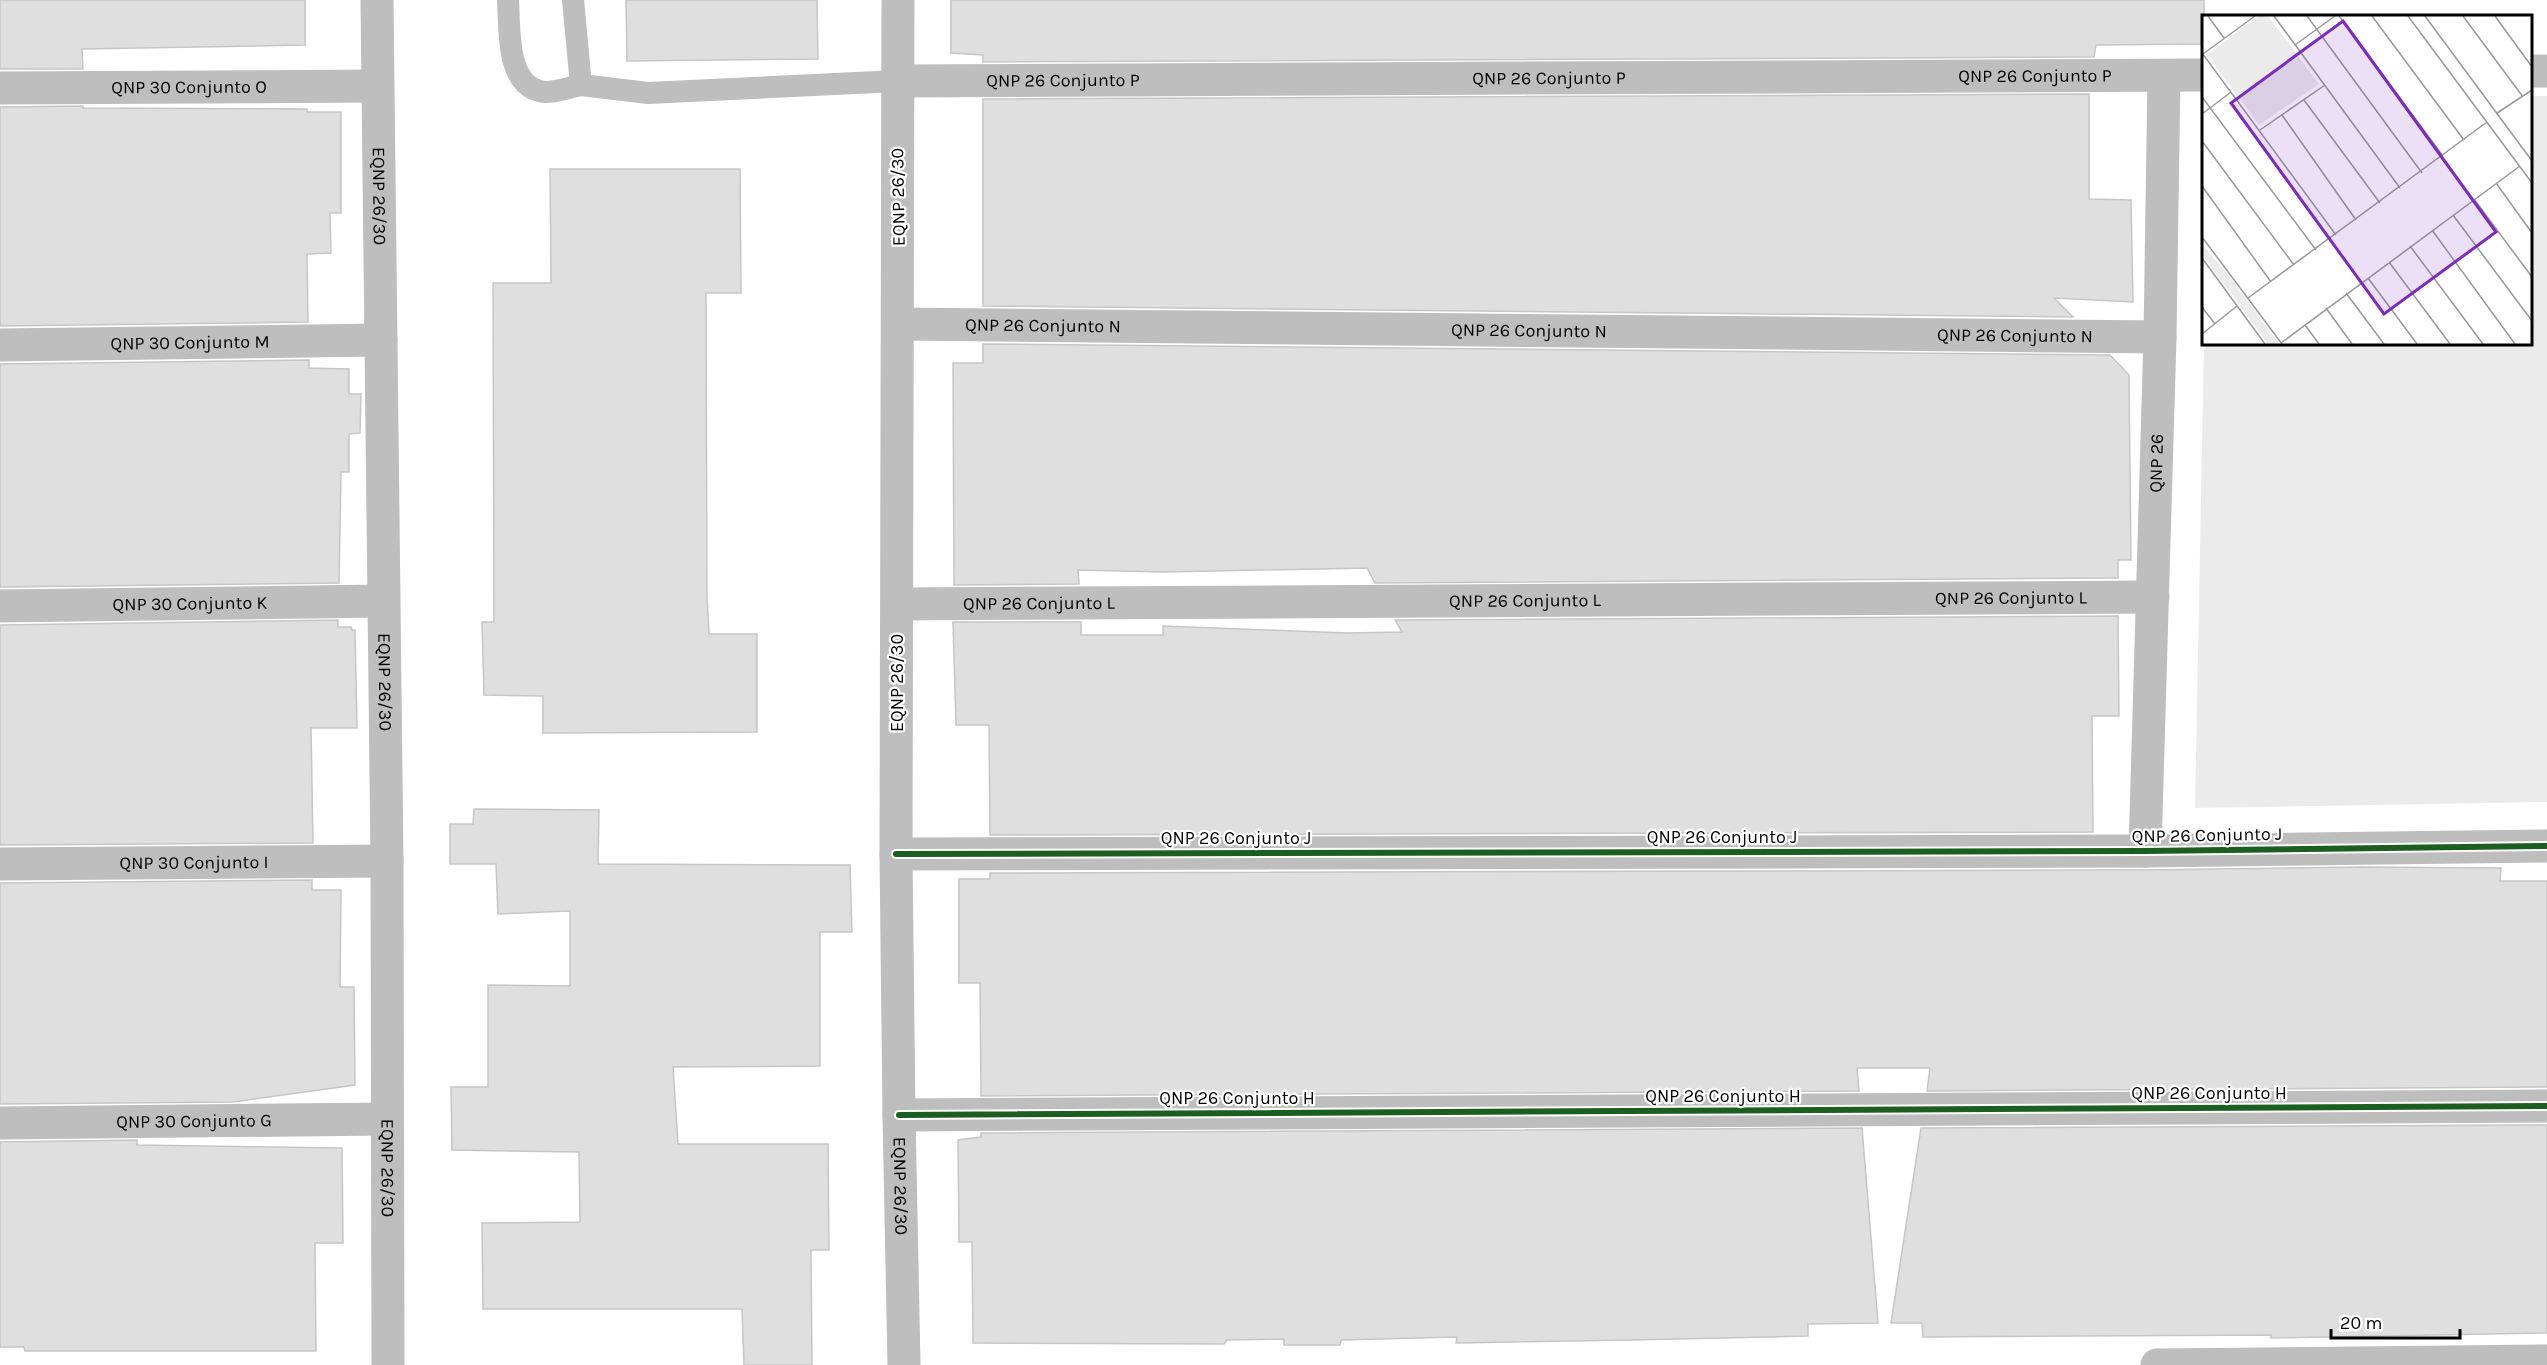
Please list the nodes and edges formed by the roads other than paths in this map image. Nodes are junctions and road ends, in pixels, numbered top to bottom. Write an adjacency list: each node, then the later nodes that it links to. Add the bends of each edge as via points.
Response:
1 (377, 0): 9 (street, EQNP 26/30)
2 (508, 0): 8 (lane, via 512,59 524,82 543,92)
3 (573, 0): 8 (lane)
4 (898, 0): 7 (street, EQNP 26/30)
5 (2202, 75): 6 (street, QNP 26 Conjunto P)
6 (2164, 76): 7 (street, QNP 26 Conjunto P); 12 (street, QNP 26)
7 (897, 81): 8 (lane, via 648,93); 11 (street, EQNP 26/30)
8 (580, 85)
9 (377, 86): 10 (street, QNP 30 Conjunto O); 13 (street, EQNP 26/30)
10 (0, 88)
11 (899, 324): 12 (street, QNP 26 Conjunto N); 17 (street, EQNP 26/30)
12 (2160, 337): 15 (street, QNP 26)
13 (381, 340): 14 (street, QNP 30 Conjunto M); 16 (street, EQNP 26/30)
14 (0, 345)
15 (2153, 597): 17 (street, QNP 26 Conjunto L); 20 (street, QNP 26)
16 (382, 601): 18 (street, QNP 30 Conjunto K); 22 (street, EQNP 26/30)
17 (897, 604): 21 (street, EQNP 26/30)
18 (0, 606)
19 (2547, 846): 20 (street, QNP 26 Conjunto J)
20 (2145, 851): 21 (street, QNP 26 Conjunto J)
21 (896, 854): 25 (street, EQNP 26/30)
22 (387, 861): 23 (street, QNP 30 Conjunto I); 26 (street, EQNP 26/30)
23 (0, 864)
24 (2547, 1106): 25 (street, QNP 26 Conjunto H)
25 (898, 1115): 30 (street, EQNP 26/30)
26 (387, 1119): 27 (street, QNP 30 Conjunto G); 29 (street, EQNP 26/30)
27 (0, 1123)
28 (2547, 1361): 31 (street)
29 (388, 1365)
30 (904, 1365)
31 (2157, 1365)

